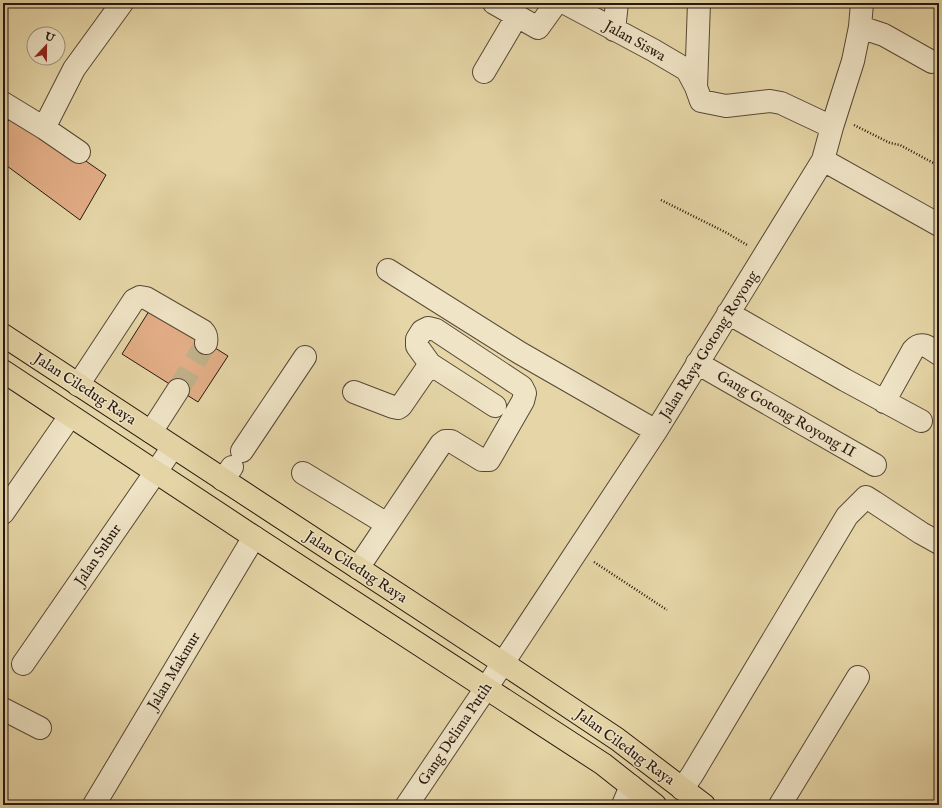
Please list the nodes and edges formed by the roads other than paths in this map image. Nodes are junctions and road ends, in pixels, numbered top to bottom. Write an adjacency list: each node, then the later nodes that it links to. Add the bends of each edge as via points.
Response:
1 (122, 3): 16 (street, via 74,69)
2 (494, 3): 8 (street)
3 (556, 3): 8 (street, via 538,28)
4 (565, 3): 10 (street, Jalan Siswa)
5 (617, 3): 10 (street)
6 (699, 3): 13 (street)
7 (862, 3): 9 (street, Jalan Raya Gotong Royong)
8 (517, 16): 12 (street)
9 (860, 27): 11 (street, via 884,35); 15 (street, Jalan Raya Gotong Royong, via 854,61)
10 (614, 30): 13 (street, Jalan Siswa, via 686,70)
11 (932, 62)
12 (484, 72)
13 (696, 87): 15 (street, Jalan Siswa, via 701,101 726,106 770,101)
14 (3, 103): 16 (street)
15 (834, 122): 18 (street, Jalan Raya Gotong Royong)
16 (44, 128): 17 (street)
17 (79, 152)
18 (823, 160): 19 (street); 21 (street, Jalan Raya Gotong Royong)
19 (939, 225)
20 (388, 270): 36 (street, via 520,353)
21 (728, 313): 27 (street, Jalan Raya Gotong Royong); 32 (street)
22 (3, 335): 29 (main road, Jalan Ciledug Raya)
23 (206, 343): 29 (street, via 203,331 140,297 134,300)
24 (939, 354): 32 (street, via 924,345 917,346)
25 (305, 357): 41 (street)
26 (430, 364): 31 (street, via 398,408); 33 (street); 45 (street, via 417,346 417,339 422,331 428,328 436,330 522,387 525,393 523,401 488,460 482,460 445,440)
27 (697, 364): 36 (street, Jalan Raya Gotong Royong); 40 (street, Gang Gotong Royong II)
28 (3, 371): 34 (main road, Jalan Ciledug Raya)
29 (78, 385): 34 (main road); 37 (main road, Jalan Ciledug Raya)
30 (178, 390): 37 (street)
31 (354, 392)
32 (884, 402): 35 (street)
33 (495, 406)
34 (66, 413): 39 (main road, Jalan Ciledug Raya); 44 (street)
35 (921, 421)
36 (656, 431): 49 (street, Jalan Raya Gotong Royong)
37 (150, 432): 38 (main road, Jalan Ciledug Raya); 39 (main road)
38 (173, 447): 41 (main road, Jalan Ciledug Raya); 42 (street, Jalan Subur)
39 (133, 458): 42 (main road, Jalan Ciledug Raya)
40 (875, 465)
41 (232, 466): 48 (main road, Jalan Ciledug Raya)
42 (155, 472): 46 (main road, Jalan Ciledug Raya); 50 (street, Jalan Subur)
43 (303, 473): 45 (street)
44 (3, 513)
45 (387, 524): 48 (street)
46 (254, 537): 52 (main road, Jalan Ciledug Raya); 57 (street, Jalan Makmur)
47 (939, 543): 55 (street, via 866,497 847,516)
48 (358, 568): 49 (main road, Jalan Ciledug Raya)
49 (503, 663): 52 (street, Gang Delima Putih); 55 (main road, Jalan Ciledug Raya, via 617,739)
50 (23, 664)
51 (858, 677): 61 (street)
52 (486, 688): 56 (main road, Jalan Ciledug Raya, via 603,764); 58 (street, Gang Delima Putih)
53 (3, 709): 54 (street)
54 (40, 728)
55 (682, 789): 60 (main road, Jalan Ciledug Raya)
56 (627, 795): 59 (main road, Jalan Ciledug Raya)
57 (94, 805)
58 (407, 805)
59 (655, 805)
60 (704, 805)
61 (780, 805)

